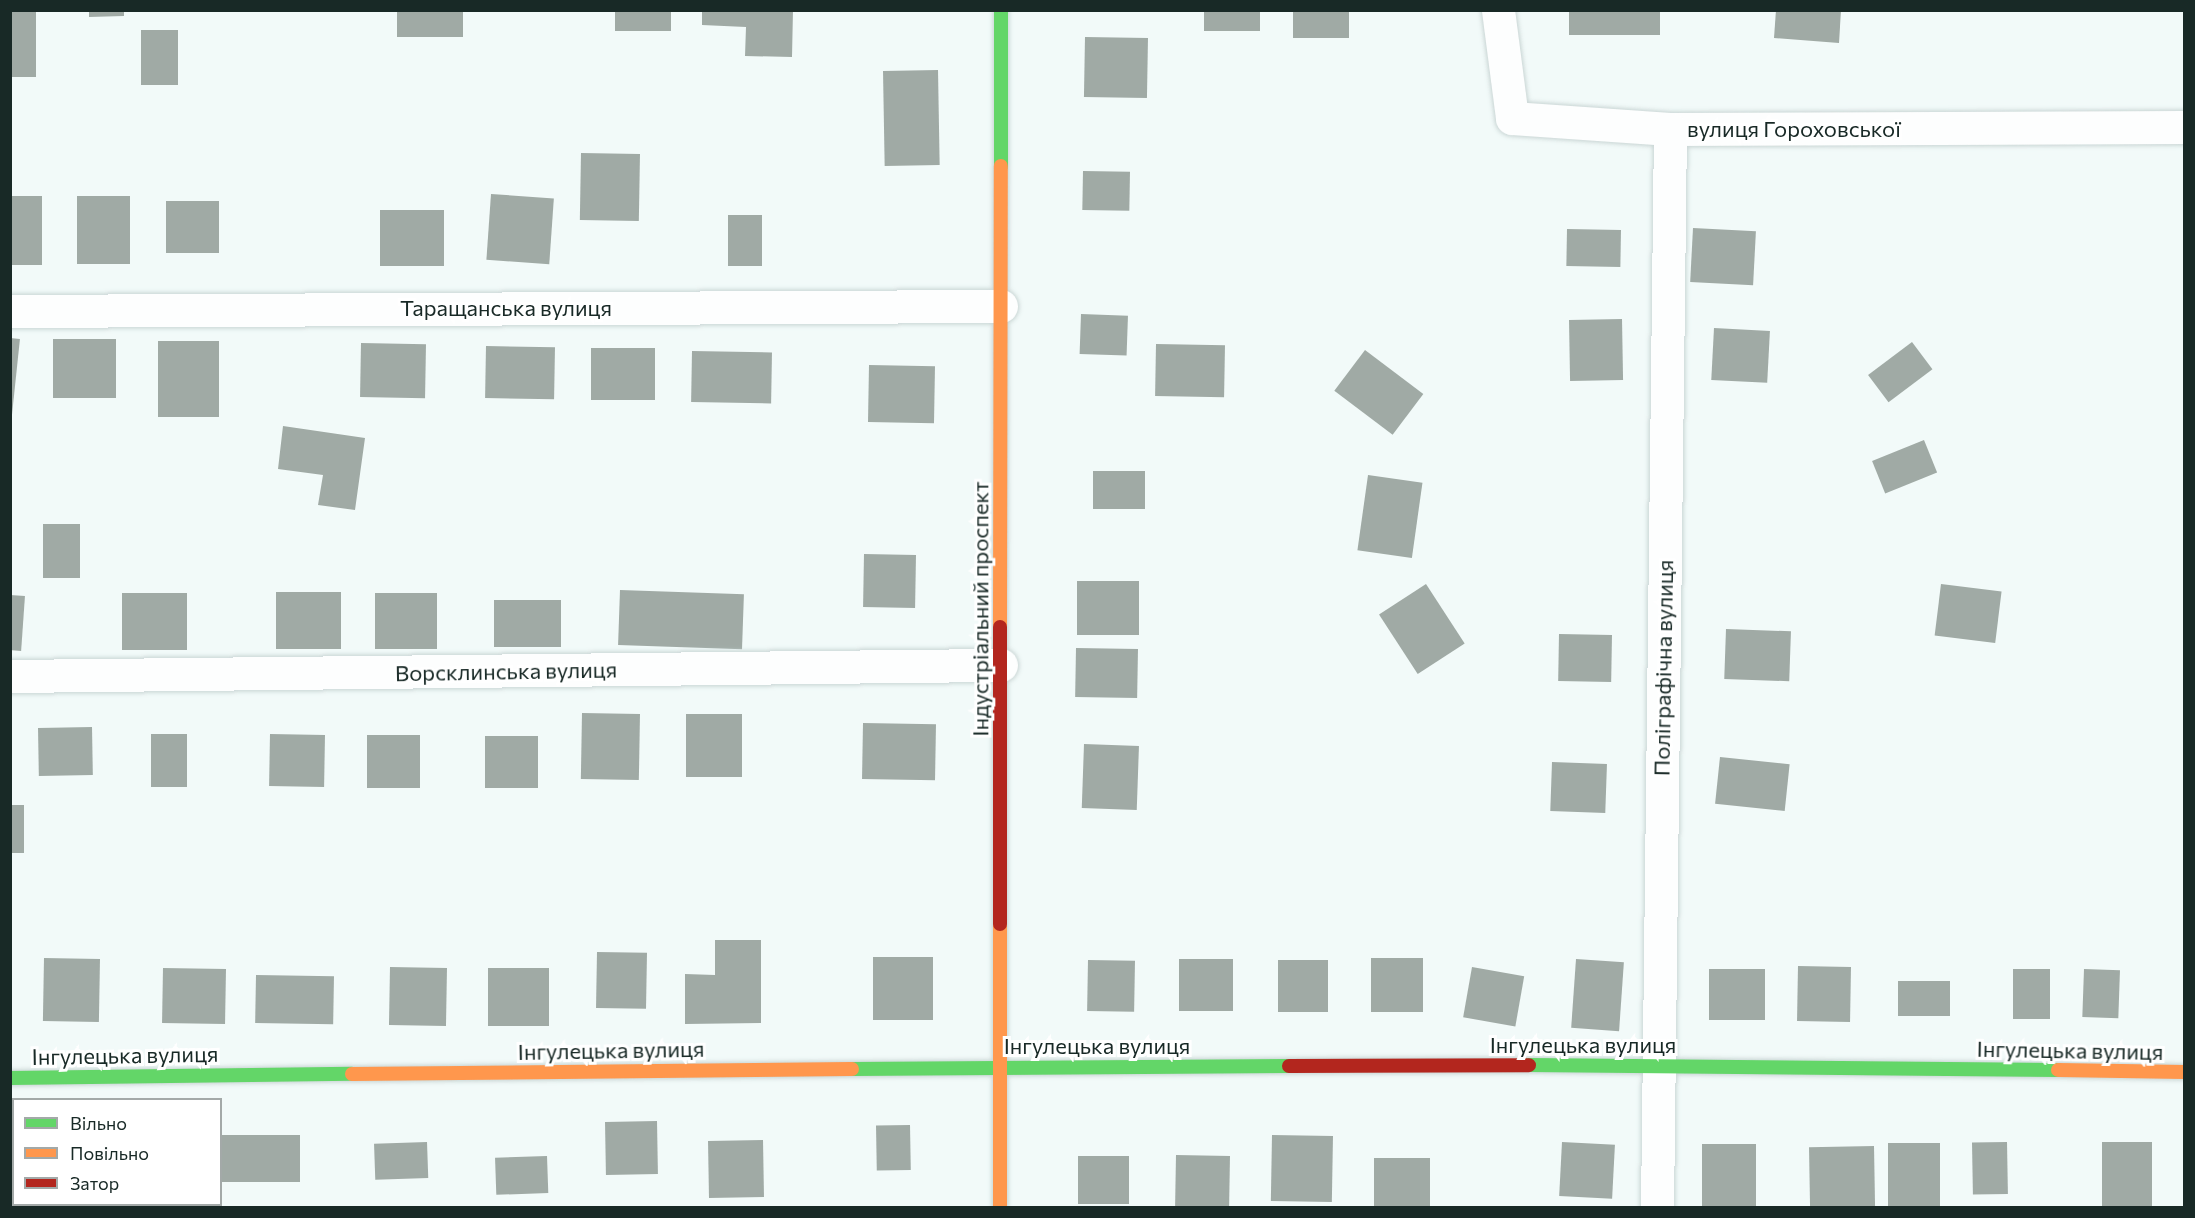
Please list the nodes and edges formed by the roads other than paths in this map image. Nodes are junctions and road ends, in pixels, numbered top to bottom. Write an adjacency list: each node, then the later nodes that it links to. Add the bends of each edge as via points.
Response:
1 (1001, 10): 5 (street, Індустріальний проспект)
2 (1498, 10): 4 (street, вулиця Гороховської, via 1512,117)
3 (2184, 127): 4 (street, вулиця Гороховської)
4 (1670, 129): 9 (street, Поліграфічна вулиця)
5 (1001, 306): 6 (street, Таращанська вулиця); 7 (street, Індустріальний проспект)
6 (10, 311)
7 (1000, 665): 8 (street, Ворсклинська вулиця); 10 (street, Індустріальний проспект)
8 (10, 676)
9 (1658, 1065): 10 (street, Інгулецька вулиця); 11 (street, Інгулецька вулиця); 14 (street, Поліграфічна вулиця)
10 (1000, 1067): 12 (street, Інгулецька вулиця); 13 (street, Індустріальний проспект)
11 (2184, 1072)
12 (10, 1078)
13 (1000, 1208)
14 (1657, 1208)

